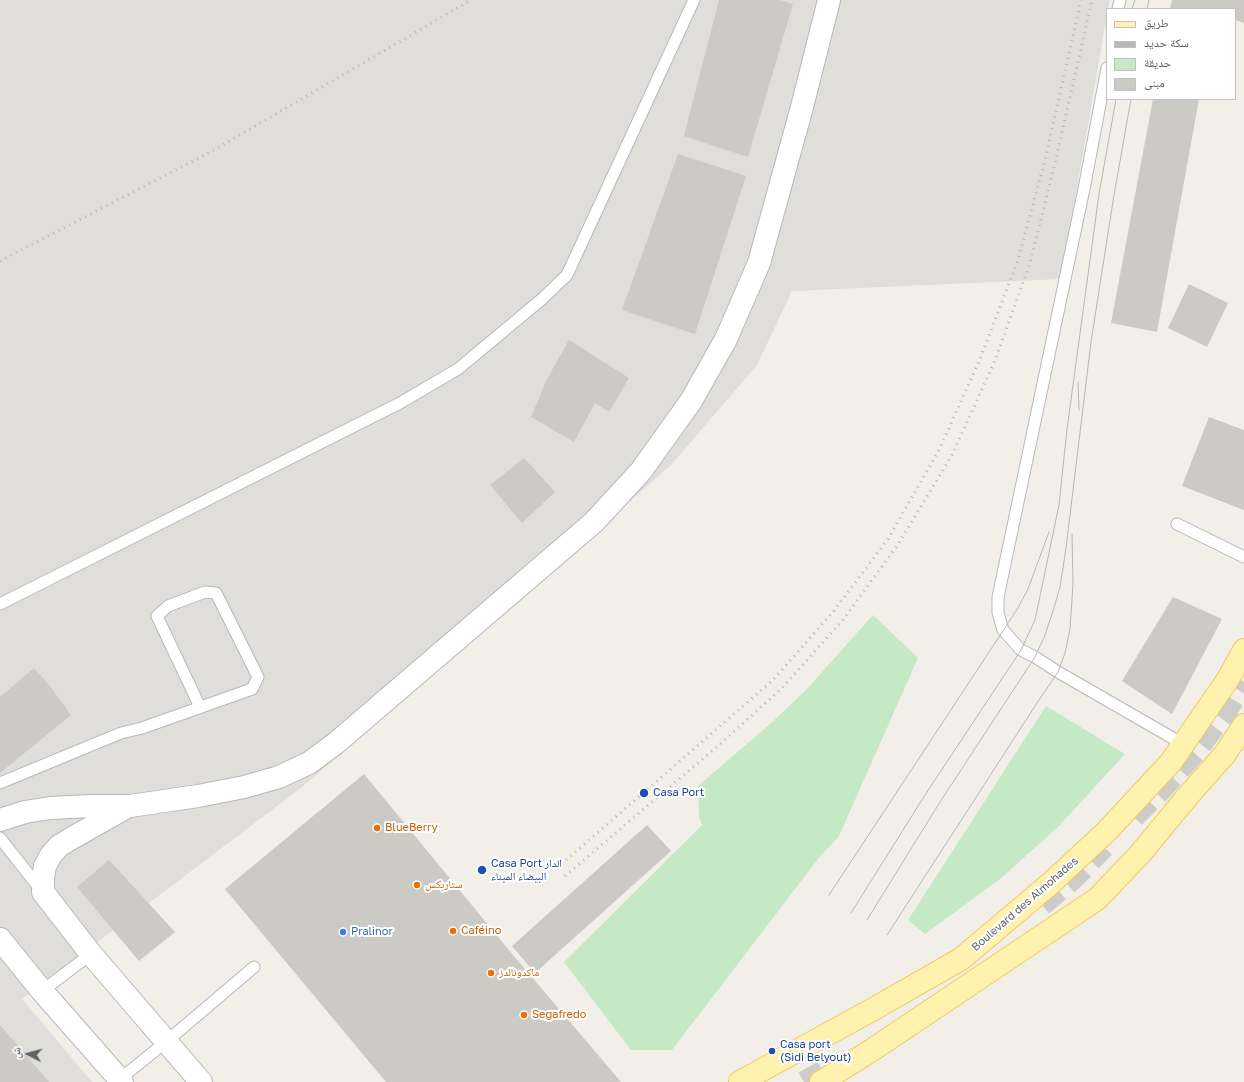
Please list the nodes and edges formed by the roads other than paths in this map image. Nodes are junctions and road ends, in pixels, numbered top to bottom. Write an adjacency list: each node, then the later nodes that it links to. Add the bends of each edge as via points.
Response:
1 (694, 0): 6 (lane, via 567,275 542,299 458,369 400,403)
2 (829, 0): 12 (street, via 759,263 726,339 691,401 641,471 594,522 342,738 308,763 279,777 244,787)
3 (1106, 73): 10 (lane, via 998,597 998,613 1003,630 1021,650)
4 (1177, 524): 5 (lane)
5 (1244, 557)
6 (0, 604)
7 (1244, 650): 10 (main road, Boulevard des Almohades, via 1228,679)
8 (200, 708): 8 (lane, via 252,690 258,677 216,593 205,592 168,606 158,616); 11 (lane, via 121,733)
9 (1244, 725): 24 (main road, via 1226,754 1140,854 1097,899)
10 (1183, 744): 23 (main road, Boulevard des Almohades, via 1171,762 1107,831 962,959)
11 (0, 783)
12 (130, 806): 13 (street, via 50,808 24,812); 15 (street, via 59,846 45,866)
13 (0, 820)
14 (0, 838): 15 (lane)
15 (43, 892): 17 (street)
16 (0, 939): 19 (street)
17 (91, 954): 19 (lane); 20 (street)
18 (254, 967): 20 (lane)
19 (42, 991): 21 (street)
20 (167, 1041): 21 (lane); 22 (street)
21 (121, 1080)
22 (202, 1082)
23 (740, 1082)
24 (821, 1082)

